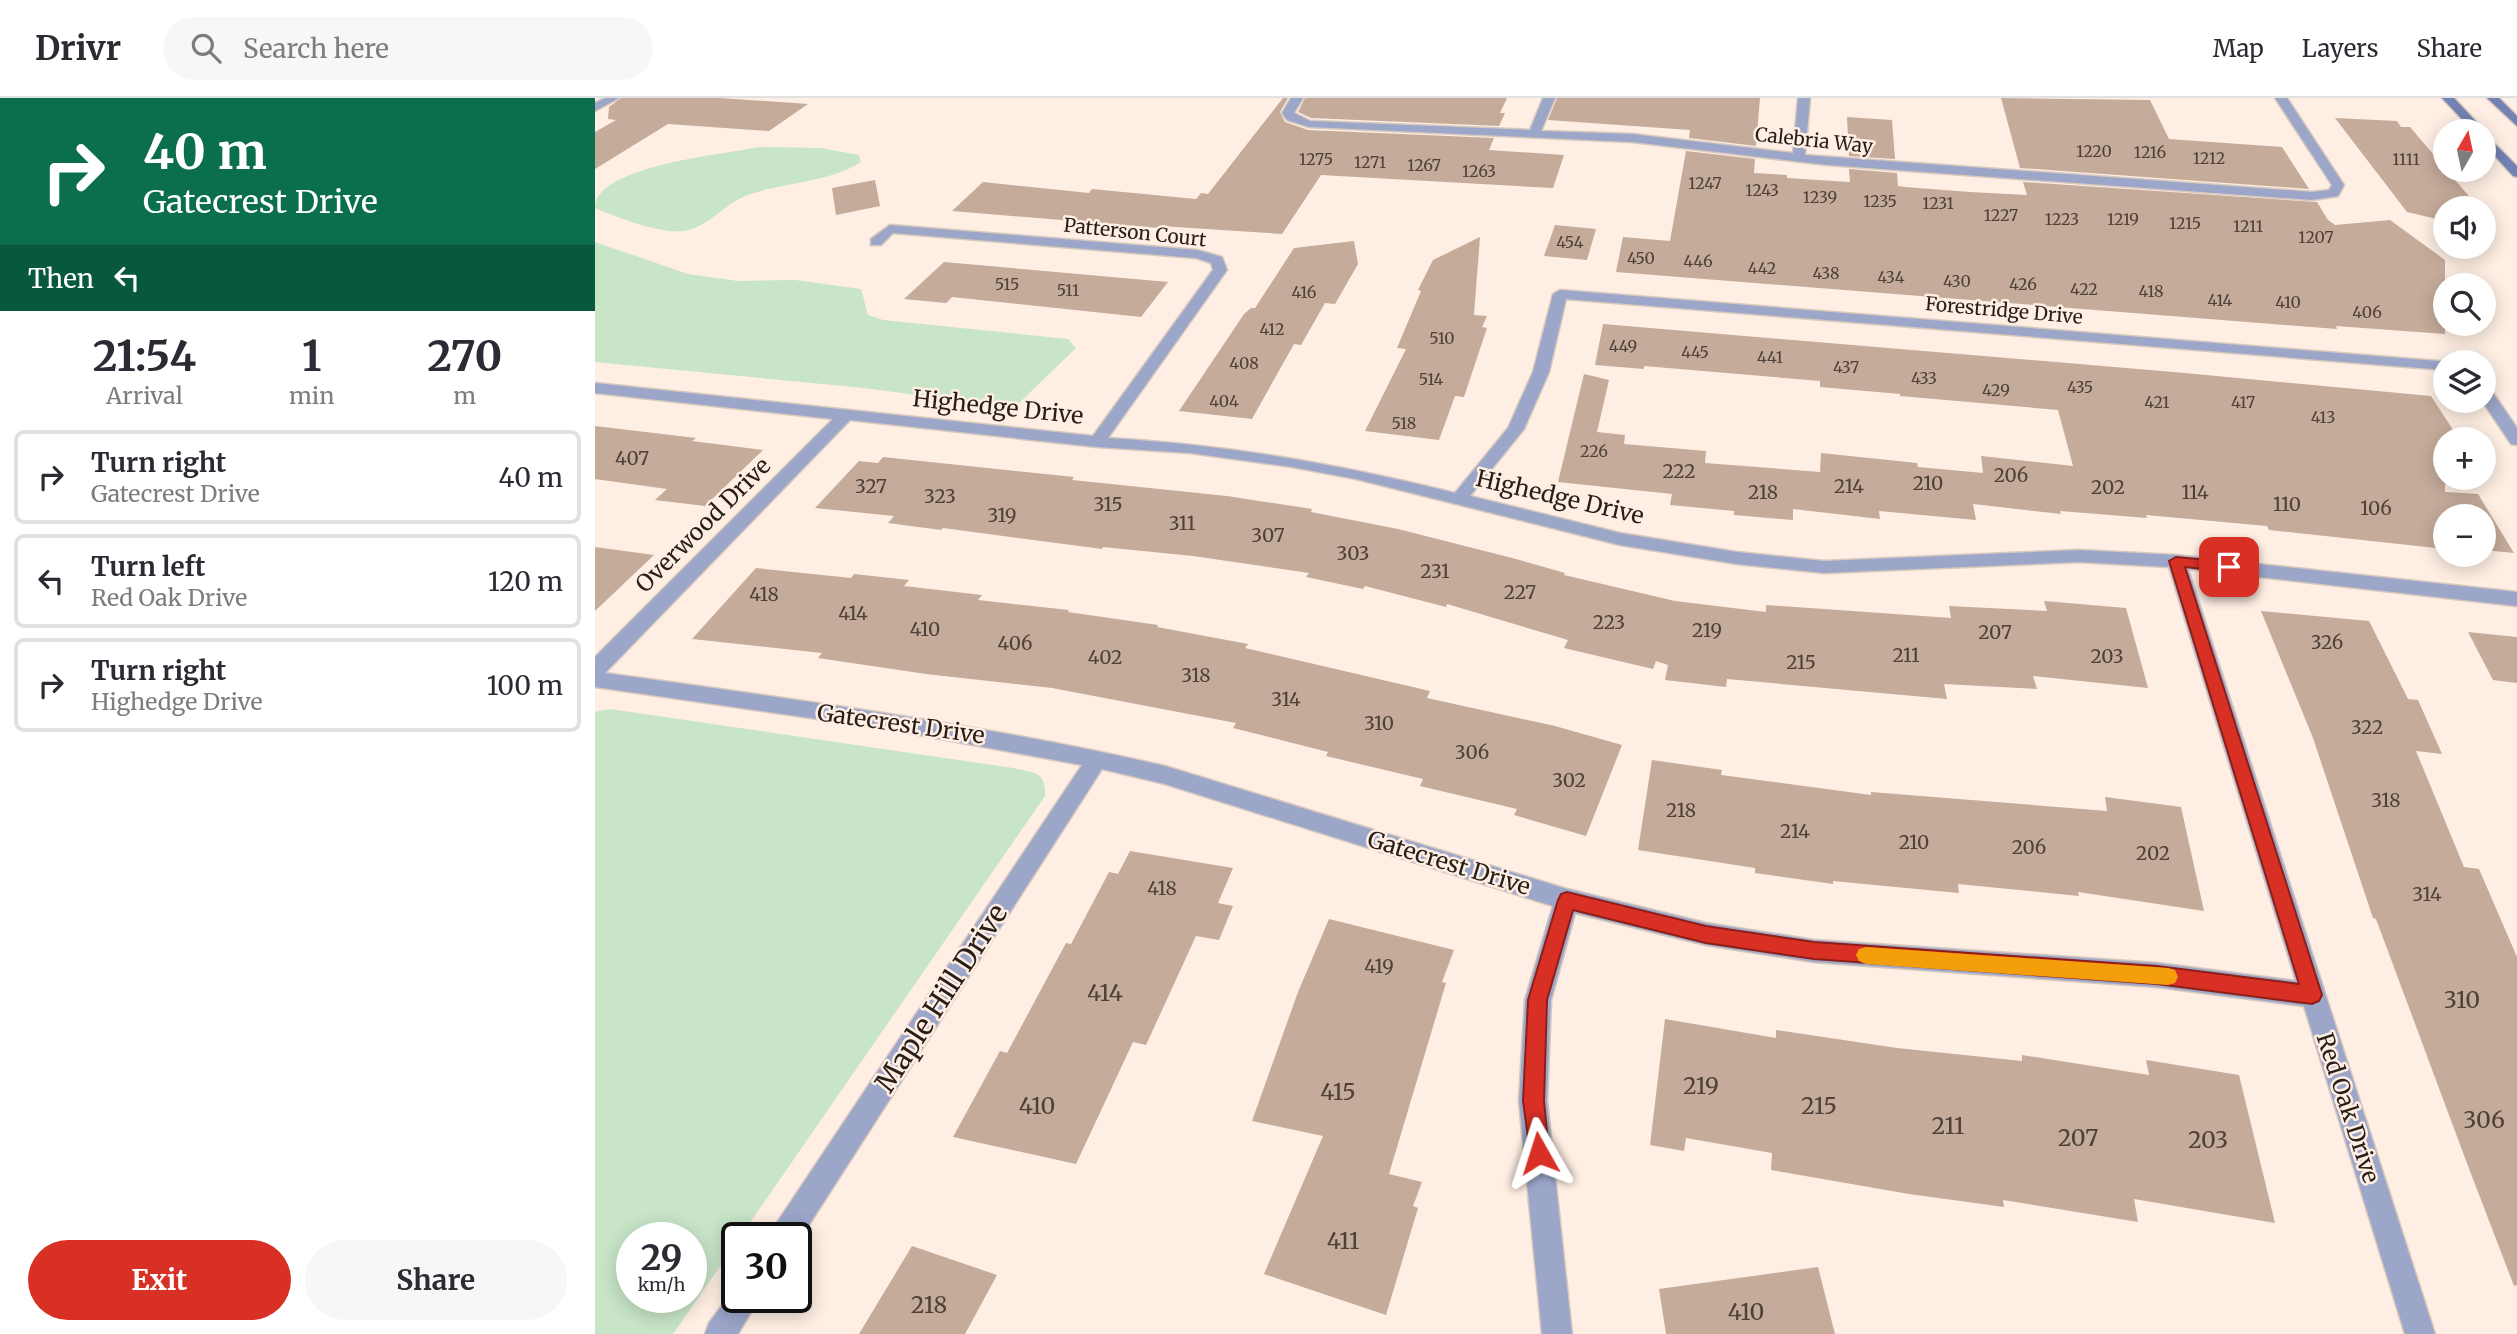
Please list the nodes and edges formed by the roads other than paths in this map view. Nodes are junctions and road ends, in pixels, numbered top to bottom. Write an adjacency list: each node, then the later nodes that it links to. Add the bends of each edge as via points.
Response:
1 (613, 98): 8 (street)
2 (1297, 98): 11 (street, Calebria Way, via 1289,108 1291,118 1309,124)
3 (1549, 98): 11 (street)
4 (1804, 98): 13 (street)
5 (2281, 98): 13 (street, Calebria Way, via 2338,185 2334,193 2298,195)
6 (2448, 98): 9 (street)
7 (2493, 98): 10 (street)
8 (595, 108)
9 (2468, 119)
10 (2517, 123)
11 (1534, 134): 13 (street, Calebria Way, via 1659,140)
12 (2496, 150): 14 (street)
13 (1800, 158)
14 (2517, 173)
15 (876, 242): 21 (street, Patterson Court, via 890,229 1197,254 1217,260 1220,270)
16 (2433, 364): 22 (street, Forestridge Drive, via 1560,294 1541,372 1516,429)
17 (595, 388): 19 (street, Highedge Drive)
18 (2496, 409): 20 (street)
19 (846, 415): 21 (street, Highedge Drive); 25 (street, Overwood Drive)
20 (2517, 440)
21 (1097, 442): 22 (street, Highedge Drive, via 1190,448 1292,462)
22 (1459, 499): 23 (street, Highedge Drive, via 1620,538 1824,567 2079,556)
23 (2176, 561): 24 (street, Highedge Drive); 29 (street, Red Oak Drive)
24 (2517, 599)
25 (595, 670)
26 (595, 679): 27 (street, Gatecrest Drive, via 1015,741)
27 (1098, 758): 28 (street, Gatecrest Drive); 30 (street, Maple Hill Drive)
28 (1567, 900): 29 (street, Gatecrest Drive, via 1706,934 1814,951 2157,975); 33 (street, via 1538,1000 1533,1101)
29 (2312, 995): 34 (street, Red Oak Drive)
30 (794, 1222)
31 (734, 1313): 32 (street)
32 (720, 1334)
33 (1557, 1334)
34 (2420, 1334)

